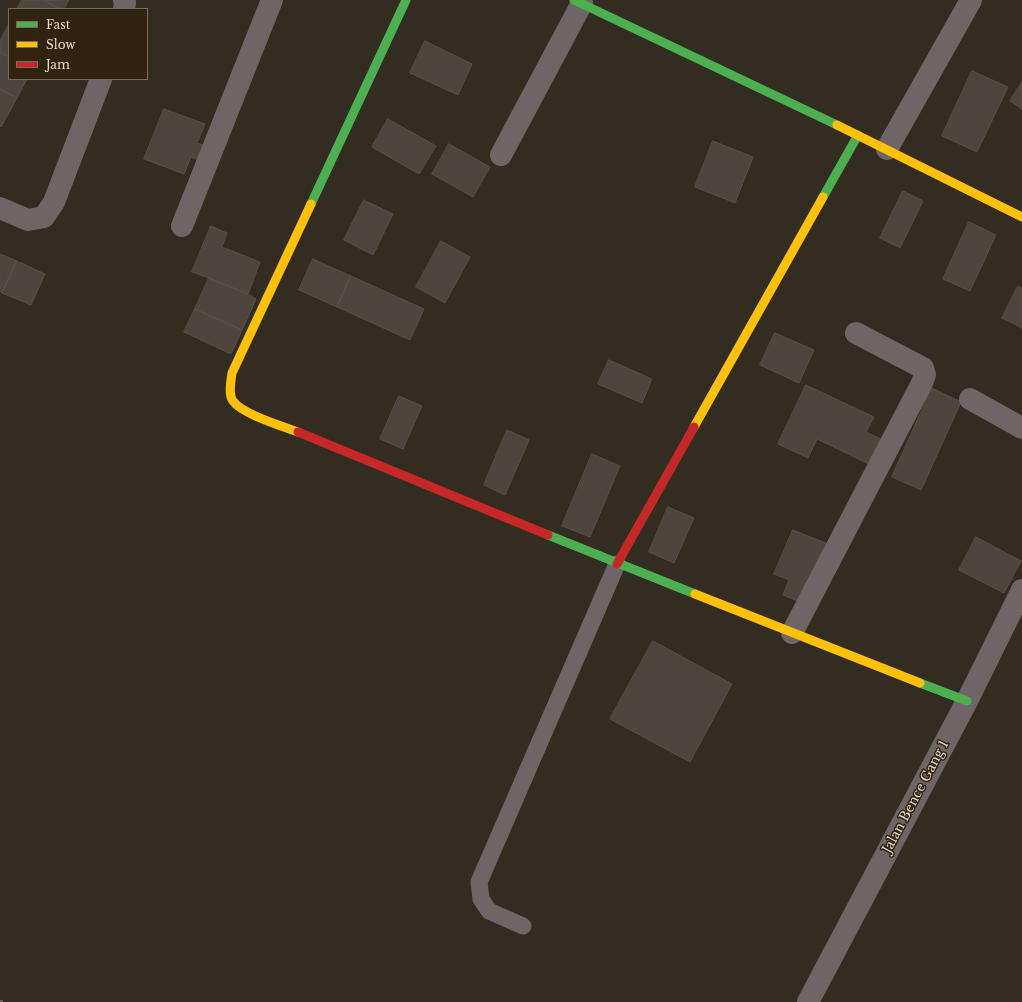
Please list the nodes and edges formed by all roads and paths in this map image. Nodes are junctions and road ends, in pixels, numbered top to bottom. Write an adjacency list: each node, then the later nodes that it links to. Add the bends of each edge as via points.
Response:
1 (272, 0): 11 (street)
2 (406, 0): 15 (street, via 232,373 232,400 243,410)
3 (971, 0): 7 (street)
4 (578, 2): 6 (street); 8 (street)
5 (101, 80): 9 (street, via 54,202 44,217 28,220)
6 (858, 135): 7 (street); 15 (street)
7 (887, 149): 10 (street)
8 (501, 155)
9 (0, 208)
10 (1022, 217)
11 (182, 226)
12 (856, 333): 17 (street, via 923,368 925,375)
13 (970, 399): 14 (street)
14 (1022, 428)
15 (617, 564): 17 (street); 19 (lane, via 480,882 481,899 489,911)
16 (1022, 590): 18 (street, Jalan Bence Gang 1)
17 (792, 634): 18 (street)
18 (967, 701): 22 (street, Jalan Bence Gang 1)
19 (522, 926)
20 (0, 1001): 21 (path)
21 (3, 1002)
22 (808, 1002)

